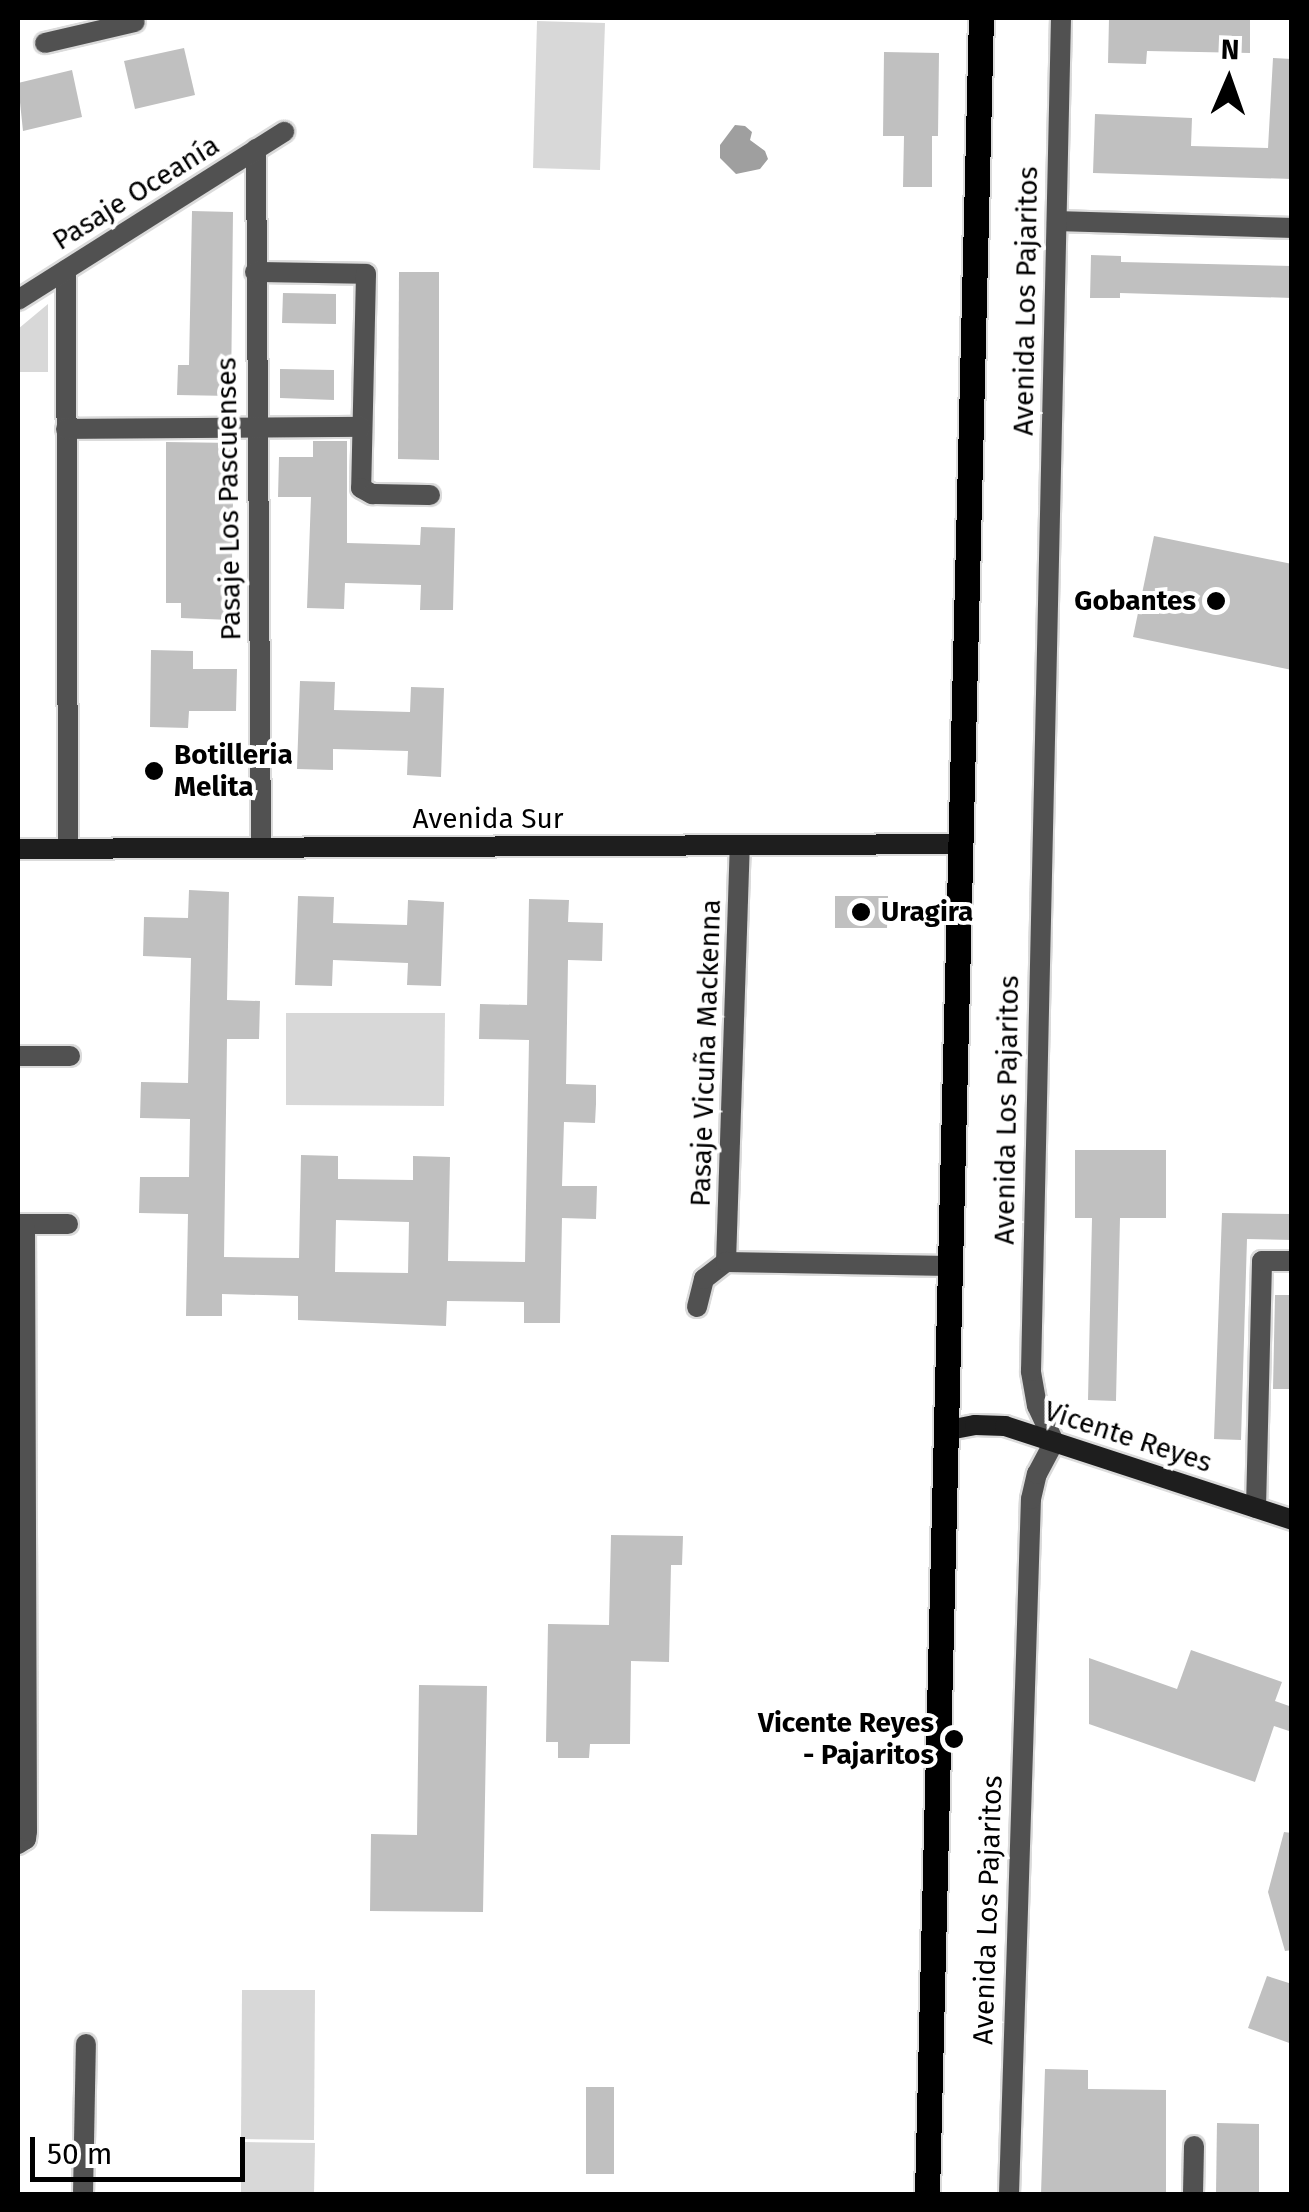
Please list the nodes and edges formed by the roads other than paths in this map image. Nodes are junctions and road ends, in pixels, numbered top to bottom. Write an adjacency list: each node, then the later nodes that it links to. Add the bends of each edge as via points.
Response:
1 (981, 18): 17 (main road, Avenida Los Pajaritos)
2 (1061, 18): 8 (street, Avenida Los Pajaritos)
3 (135, 22): 4 (street)
4 (87, 25): 5 (street)
5 (45, 43)
6 (284, 132): 7 (street, Pasaje Oceanía)
7 (256, 149): 10 (street, Pasaje Oceanía); 11 (street, Pasaje Los Pascuenses)
8 (1057, 222): 9 (street); 32 (street, Avenida Los Pajaritos, via 1031,1372)
9 (1292, 228)
10 (66, 270): 12 (street, Pasaje Oceanía); 15 (street)
11 (255, 272): 13 (street, Pasaje Los Pascuenses); 14 (street, via 366,274)
12 (18, 300)
13 (255, 428): 14 (street); 15 (street); 19 (street, Pasaje Los Pascuenses)
14 (361, 428): 16 (street, via 364,492)
15 (66, 429): 21 (street)
16 (430, 495)
17 (958, 844): 18 (street, Avenida Sur); 28 (main road, Avenida Los Pajaritos)
18 (740, 846): 19 (street, Avenida Sur); 27 (street, Pasaje Vicuña Mackenna)
19 (261, 848): 21 (street, Avenida Sur)
20 (18, 849): 21 (street, Avenida Sur)
21 (68, 849)
22 (18, 1056): 23 (street)
23 (70, 1056)
24 (21, 1224): 25 (street); 30 (street)
25 (68, 1224)
26 (1292, 1261): 33 (street, via 1262,1261)
27 (726, 1262): 28 (street); 29 (street, via 704,1278)
28 (949, 1266): 31 (main road, Avenida Los Pajaritos)
29 (697, 1306)
30 (22, 1420): 35 (street, via 27,1831)
31 (944, 1431): 32 (street, Vicente Reyes, via 1006,1426); 39 (main road, Avenida Los Pajaritos)
32 (1054, 1442): 33 (street, Vicente Reyes); 40 (street, Avenida Los Pajaritos, via 1031,1499)
33 (1256, 1508): 34 (street, Vicente Reyes)
34 (1292, 1520)
35 (19, 1844)
36 (86, 2044): 38 (street)
37 (1194, 2146): 41 (street)
38 (83, 2194)
39 (927, 2194)
40 (1010, 2194)
41 (1193, 2194)

